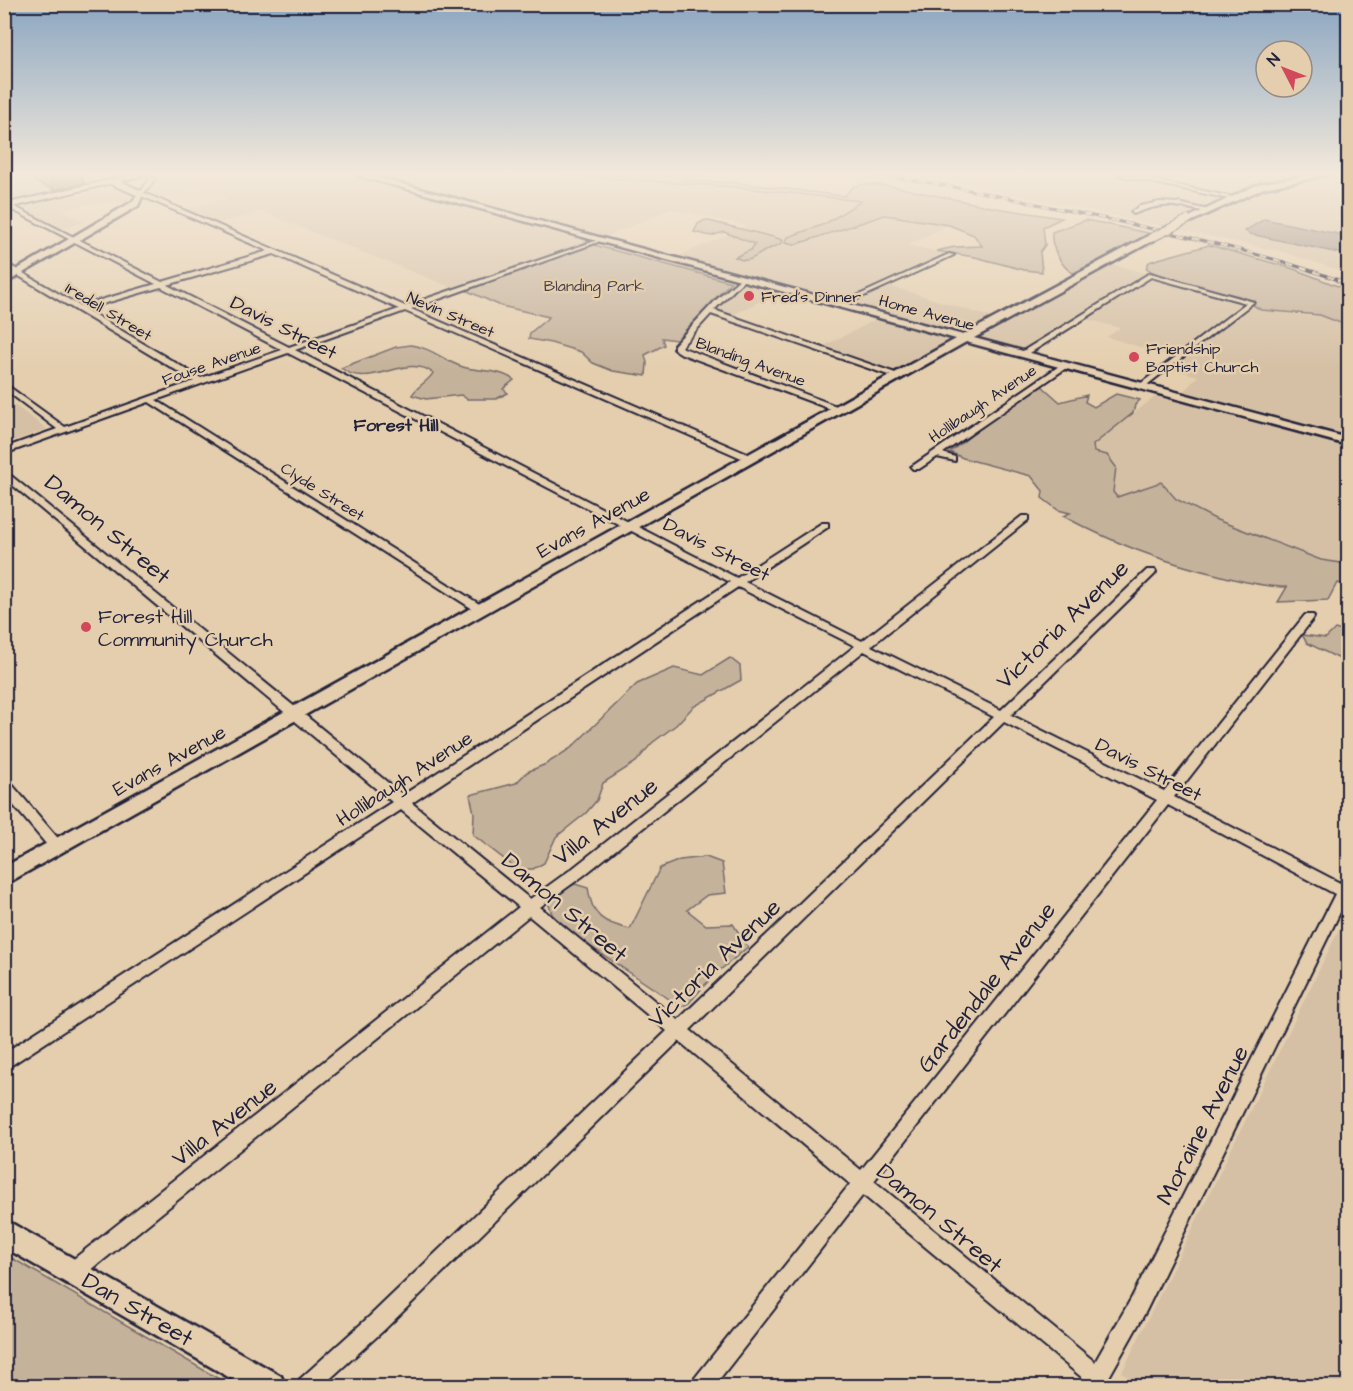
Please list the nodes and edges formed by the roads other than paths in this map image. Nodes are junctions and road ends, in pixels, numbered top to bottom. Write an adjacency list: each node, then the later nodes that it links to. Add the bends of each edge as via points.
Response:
1 (74, 240): 9 (street); 12 (street, Davis Street)
2 (245, 240): 6 (street, Nevin Street)
3 (592, 240): 5 (street, Home Avenue)
4 (1146, 240): 17 (street, Evans Avenue, bridge)
5 (596, 241): 10 (street, Home Avenue); 15 (street, Fouse Avenue)
6 (273, 252): 12 (street); 15 (street, Nevin Street)
7 (951, 255): 13 (street)
8 (4, 264): 9 (street, Iredell Street)
9 (19, 272): 11 (street); 14 (street, Iredell Street)
10 (742, 279): 13 (street, Home Avenue); 16 (street, Blanding Avenue)
11 (4, 281)
12 (160, 285): 14 (street); 18 (street, Davis Street)
13 (840, 305): 17 (street, Home Avenue)
14 (79, 309): 22 (street, Iredell Street)
15 (405, 309): 18 (street, Fouse Avenue); 31 (street, Nevin Street)
16 (710, 311): 21 (street); 26 (street, Blanding Avenue, via 680,343 680,350)
17 (963, 338): 19 (street, Home Avenue); 21 (street, Evans Avenue)
18 (286, 351): 22 (street, Fouse Avenue); 36 (street, Davis Street)
19 (1022, 354): 20 (street, Home Avenue); 24 (street, via 1150,275 1251,302)
20 (1065, 366): 24 (street, Home Avenue); 30 (street, Hollibaugh Avenue)
21 (897, 375): 26 (street, Evans Avenue)
22 (200, 381): 25 (street, Fouse Avenue)
23 (4, 385): 27 (street)
24 (1143, 386): 28 (street, Home Avenue)
25 (149, 399): 27 (street, Fouse Avenue); 40 (street, Clyde Street)
26 (836, 409): 31 (street, Evans Avenue)
27 (64, 430): 29 (street, Fouse Avenue)
28 (1348, 442)
29 (4, 451)
30 (937, 454): 32 (street); 33 (street, Hollibaugh Avenue)
31 (750, 458): 36 (street, Evans Avenue)
32 (952, 459)
33 (916, 467)
34 (4, 473): 43 (street, Damon Street)
35 (1025, 518): 42 (street, Villa Avenue)
36 (630, 525): 39 (street, Davis Street); 40 (street, Evans Avenue)
37 (825, 525): 39 (street, Hollibaugh Avenue)
38 (1151, 572): 44 (street, Victoria Avenue)
39 (738, 581): 42 (street, Davis Street); 47 (street, Hollibaugh Avenue)
40 (480, 609): 43 (street, Evans Avenue)
41 (1309, 617): 46 (street, Gardendale Avenue)
42 (864, 646): 44 (street, Davis Street); 51 (street, Villa Avenue)
43 (295, 713): 47 (street, Damon Street); 48 (street, Evans Avenue)
44 (1000, 716): 46 (street, Davis Street); 52 (street, Victoria Avenue)
45 (4, 784): 48 (street)
46 (1165, 798): 50 (street, Davis Street); 54 (street, Gardendale Avenue)
47 (402, 801): 51 (street, Damon Street); 53 (street, Hollibaugh Avenue)
48 (57, 847): 49 (street, Evans Avenue)
49 (4, 877)
50 (1346, 887): 57 (street, Moraine Avenue, via 1155,1272)
51 (531, 906): 52 (street, Damon Street); 56 (street, Villa Avenue)
52 (680, 1031): 54 (street, Damon Street); 59 (street, Victoria Avenue)
53 (4, 1064)
54 (862, 1183): 57 (street, Damon Street); 60 (street, Gardendale Avenue)
55 (4, 1232): 56 (street, Dan Street)
56 (73, 1272): 58 (street, Dan Street)
57 (1095, 1382)
58 (271, 1386)
59 (308, 1386)
60 (701, 1386)

